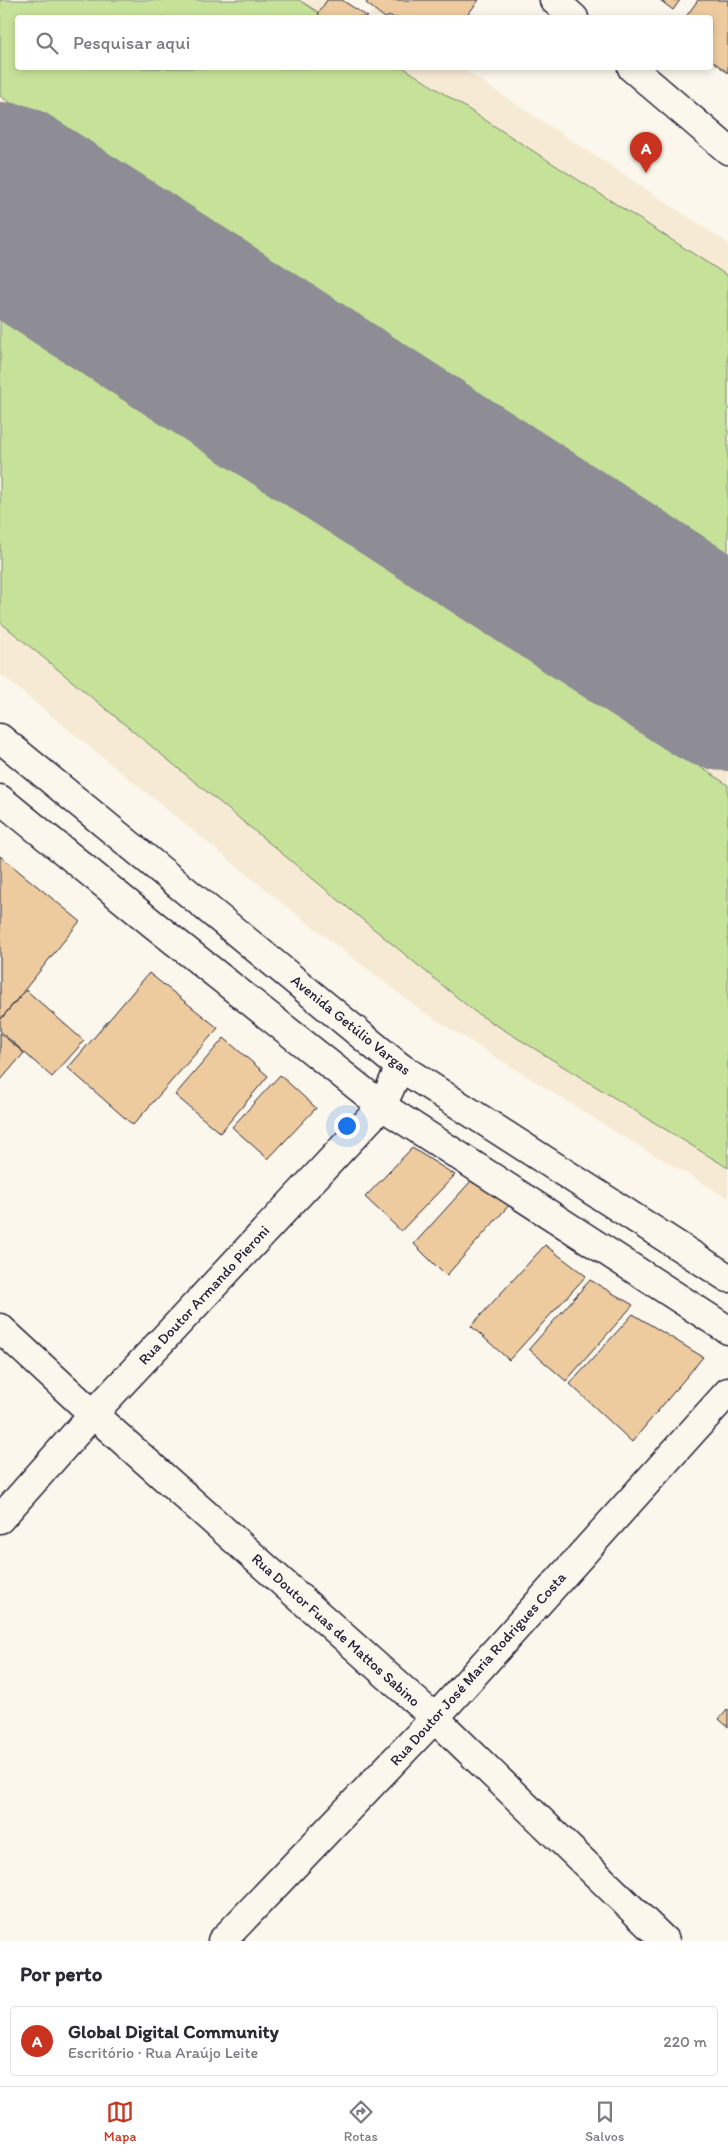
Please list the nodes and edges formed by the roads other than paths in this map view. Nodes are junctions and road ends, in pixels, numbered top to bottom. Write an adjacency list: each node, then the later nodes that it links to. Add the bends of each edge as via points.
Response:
1 (554, 0): 2 (street)
2 (571, 15)
3 (634, 70): 4 (street)
4 (728, 150)
5 (0, 738): 7 (street, Avenida Getúlio Vargas)
6 (0, 799): 8 (street)
7 (400, 1067): 8 (street, Rua Doutor Armando Pieroni); 9 (street, Avenida Getúlio Vargas)
8 (382, 1106): 11 (street); 13 (street, Rua Doutor Armando Pieroni)
9 (728, 1278)
10 (0, 1328): 13 (street, Rua Doutor Fuas de Mattos Sabino)
11 (728, 1330)
12 (728, 1392): 15 (street, Rua Doutor José Maria Rodrigues Costa)
13 (93, 1414): 14 (street, Rua Doutor Armando Pieroni); 15 (street, Rua Doutor Fuas de Mattos Sabino)
14 (0, 1518)
15 (435, 1718): 16 (street, Rua Doutor José Maria Rodrigues Costa); 17 (street, Rua Doutor Fuas de Mattos Sabino)
16 (222, 1941)
17 (665, 1941)

